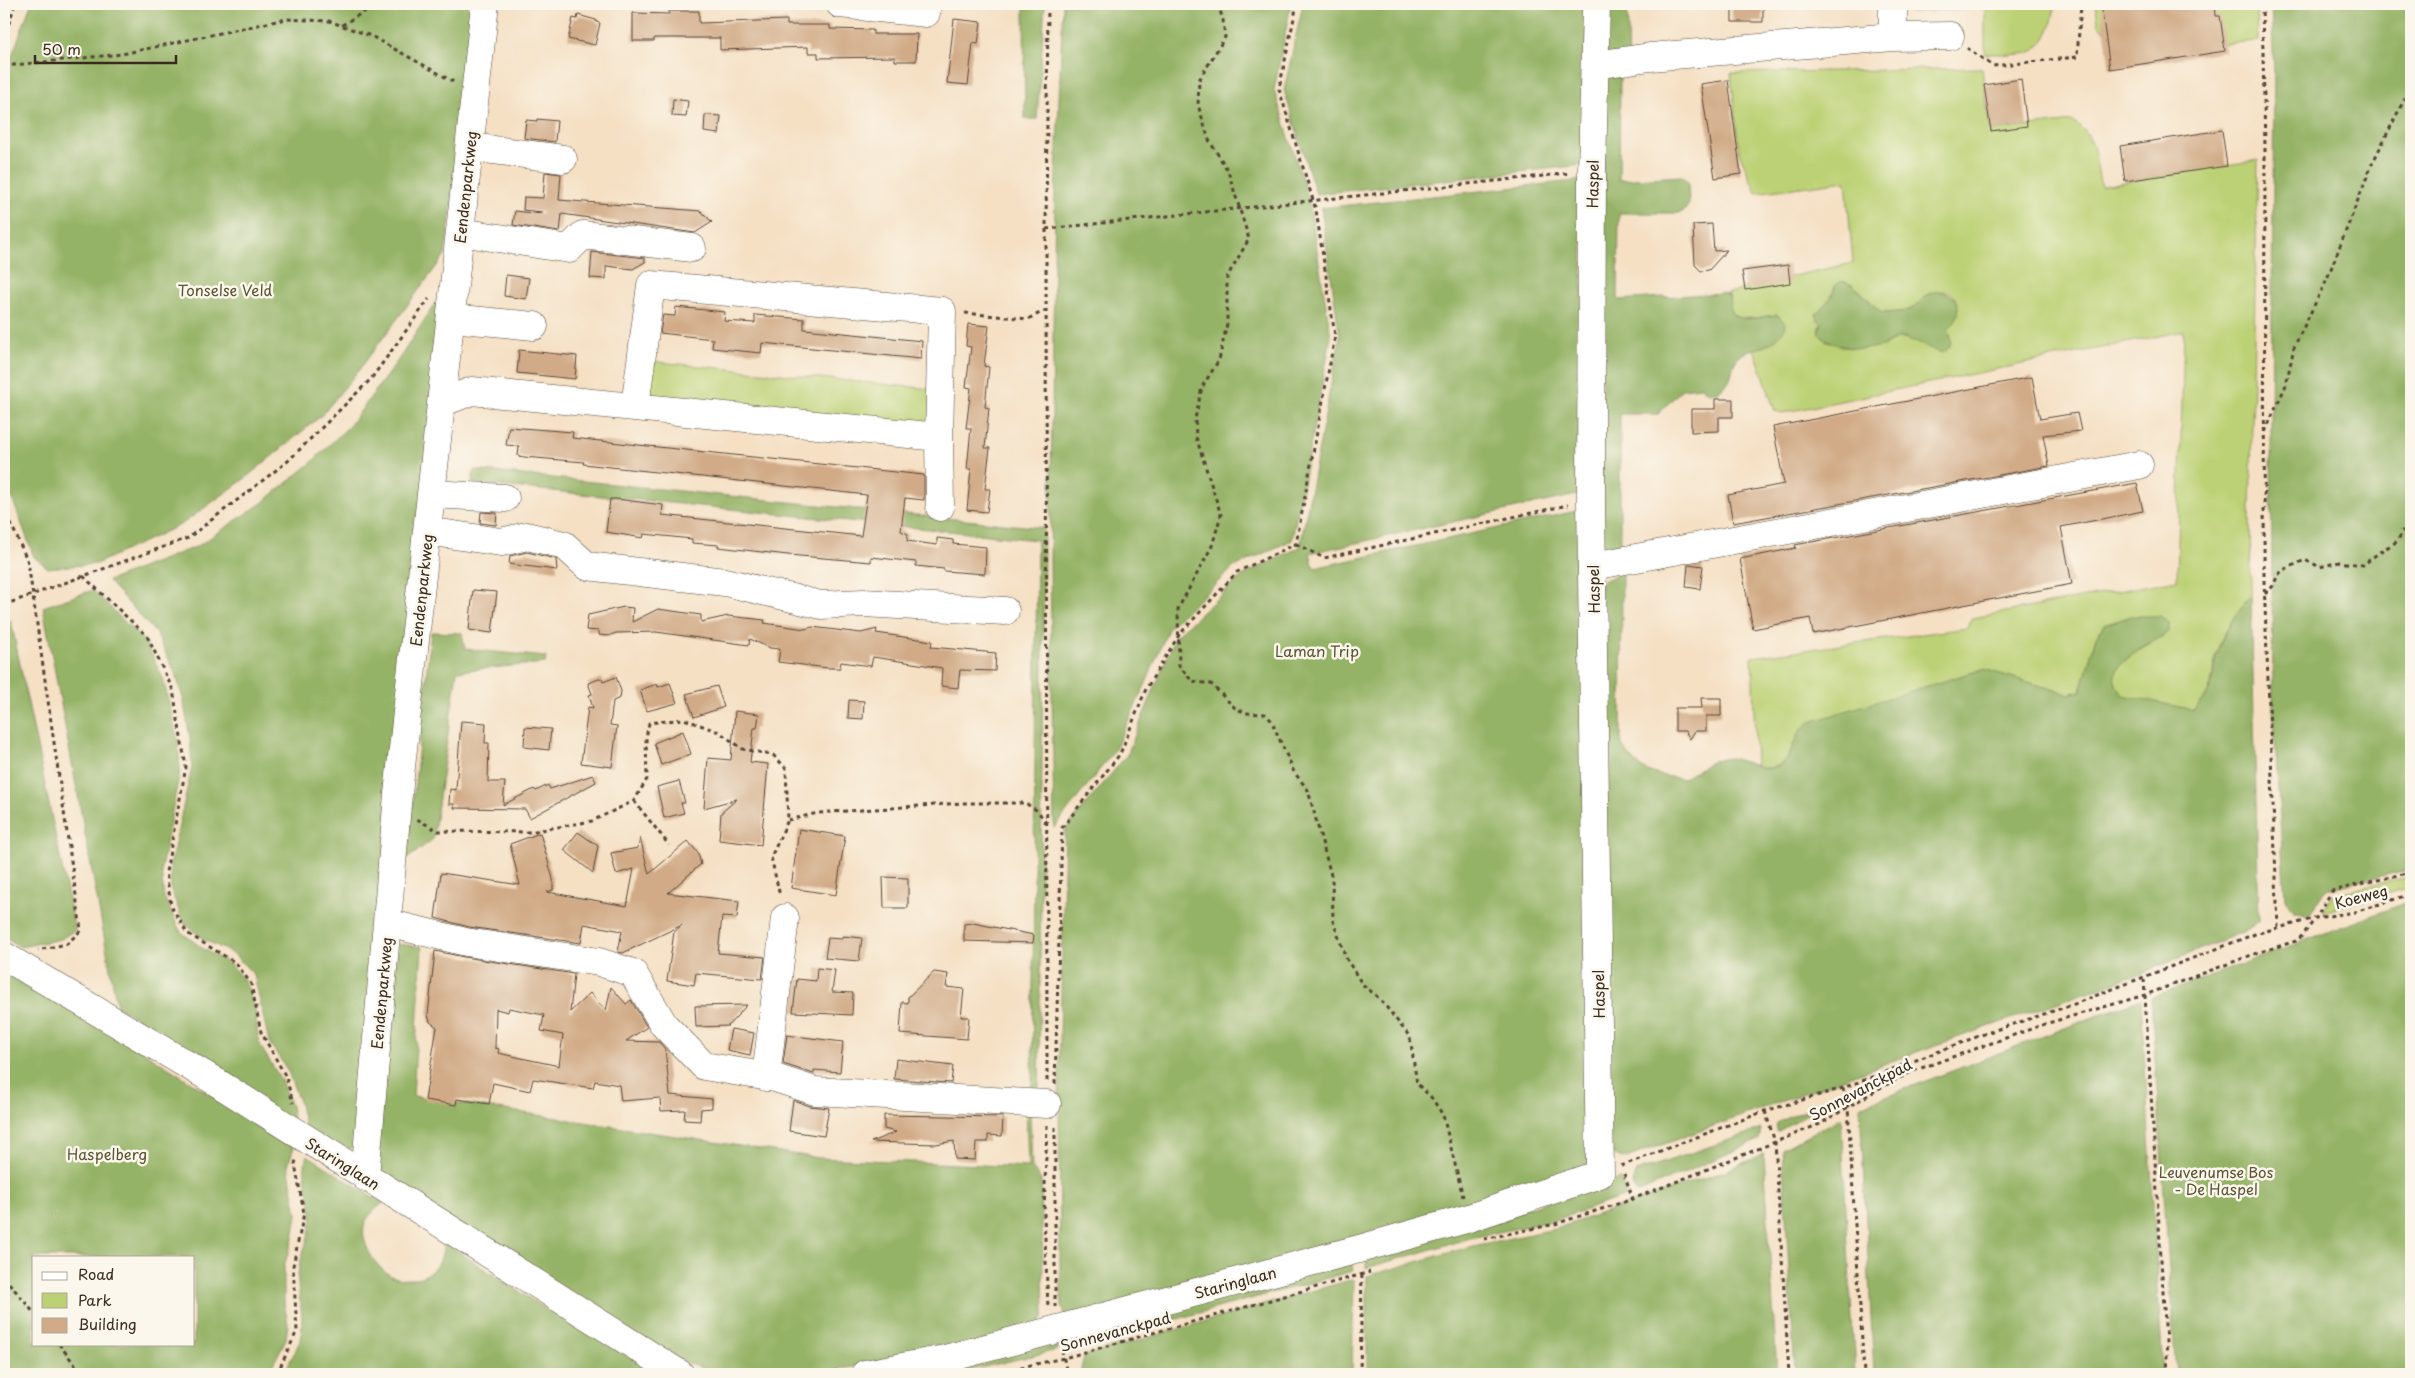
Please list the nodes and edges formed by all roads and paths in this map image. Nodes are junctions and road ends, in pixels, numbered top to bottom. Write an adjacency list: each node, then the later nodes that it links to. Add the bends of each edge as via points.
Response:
1 (15, 4): 16 (path)
2 (377, 4): 13 (path)
3 (485, 4): 20 (street, Eendenparkweg)
4 (840, 4): 5 (street, via 926,13)
5 (926, 4)
6 (1048, 4): 26 (path)
7 (1218, 4): 25 (path, via 1226,37 1199,80 1198,104 1209,140 1228,171)
8 (1297, 4): 24 (path, via 1279,89)
9 (1596, 4): 17 (street, Haspel)
10 (1893, 4): 15 (street)
11 (2081, 4): 14 (path, via 2077,56 1993,66)
12 (2262, 4): 36 (path)
13 (342, 26): 18 (path, via 329,21 286,19 122,54); 20 (path, via 371,36)
14 (1950, 36): 15 (street)
15 (1893, 38): 17 (street, via 1650,57)
16 (4, 39)
17 (1595, 65): 23 (street, Haspel)
18 (4, 66)
19 (2411, 86): 36 (path, via 2372,164 2328,279 2294,347 2286,385)
20 (475, 93): 21 (street, Eendenparkweg)
21 (470, 147): 22 (street); 27 (street, Eendenparkweg)
22 (563, 159)
23 (1592, 170): 24 (path); 41 (street, Haspel)
24 (1313, 201): 25 (path); 46 (path, via 1335,336)
25 (1240, 209): 26 (path); 53 (path, via 1249,239 1227,277 1227,324 1219,360 1202,387 1195,419 1196,437 1221,514 1212,546 1178,609)
26 (1046, 229): 30 (path)
27 (460, 232): 28 (street, via 569,249 583,236); 32 (street, Eendenparkweg)
28 (692, 248)
29 (429, 298): 48 (path, via 371,379 288,461 188,538)
30 (1046, 310): 31 (path, via 1028,319); 57 (path)
31 (942, 311): 35 (street, via 651,284); 37 (street)
32 (451, 318): 33 (street); 34 (street, Eendenparkweg)
33 (534, 326)
34 (441, 404): 35 (street, via 472,391); 39 (street, Eendenparkweg)
35 (635, 407): 37 (street)
36 (2265, 434): 50 (path)
37 (939, 437): 42 (street)
38 (2139, 465): 47 (street)
39 (432, 494): 40 (street); 44 (street, Eendenparkweg)
40 (505, 498)
41 (1591, 500): 46 (path, via 1324,558); 47 (street, Haspel)
42 (940, 507)
43 (4, 508): 49 (path, via 28,562)
44 (427, 531): 52 (street, via 501,542 527,536 564,545 587,566 726,582 821,604 900,604); 55 (street, Eendenparkweg)
45 (2411, 531): 50 (path, via 2402,531 2398,541 2363,565 2339,562 2320,568 2304,560 2283,570)
46 (1296, 544): 53 (path, via 1237,572)
47 (1593, 566): 77 (street, Haspel)
48 (83, 576): 49 (path); 75 (path, via 147,636 173,690 186,767 166,872 171,906 187,933 236,963 251,984 261,1032 286,1076)
49 (32, 594): 51 (path); 67 (path, via 81,930 67,944)
50 (2265, 594): 64 (path)
51 (4, 605)
52 (1005, 611)
53 (1179, 635): 72 (path, via 1146,689 1120,754 1062,828); 80 (path, via 1179,666 1186,676 1192,681 1211,684 1235,708 1246,713 1264,714 1271,720 1294,772 1308,790 1332,879 1333,922 1346,958 1362,984 1380,998 1410,1037 1418,1084 1443,1115)
54 (634, 801): 55 (path, via 592,821 530,832 438,831); 56 (path, via 647,779 649,723 684,719 719,732 744,749 773,755 786,768); 58 (path)
55 (397, 807): 63 (street, Eendenparkweg)
56 (788, 820): 57 (path, via 828,812 962,803 1025,803 1038,811); 61 (path, via 770,856)
57 (1047, 826): 72 (path, via 1045,908)
58 (670, 846)
59 (2411, 872): 62 (path, Koeweg, via 2332,891)
60 (2411, 894): 62 (path, Koeweg, via 2355,912)
61 (785, 918): 70 (street)
62 (2316, 918): 64 (path, Koeweg); 66 (path, Koeweg, via 2296,941)
63 (387, 923): 70 (street, via 466,942 599,962 633,973 664,1026 704,1066); 78 (street, Eendenparkweg)
64 (2278, 926): 65 (path, Koeweg)
65 (2255, 934): 68 (path, Sonnevanckpad)
66 (2257, 953): 69 (path, Sonnevanckpad)
67 (6, 958): 75 (street, Staringlaan, via 213,1080)
68 (2144, 979): 69 (path); 71 (path, Sonnevanckpad, via 1992,1031)
69 (2145, 995): 73 (path, Sonnevanckpad, via 2045,1024 1913,1071); 95 (path)
70 (766, 1077): 72 (street, via 815,1091)
71 (1843, 1088): 73 (path); 74 (path, Sonnevanckpad)
72 (1052, 1105): 83 (path); 83 (path, via 1044,1215)
73 (1848, 1108): 76 (path, Sonnevanckpad, via 1820,1124); 94 (path)
74 (1765, 1111): 76 (path); 77 (path, Sonnevanckpad)
75 (302, 1137): 78 (street, Staringlaan); 87 (path, via 295,1164 304,1213 293,1266 297,1331)
76 (1775, 1142): 79 (path, Sonnevanckpad); 93 (path)
77 (1610, 1170): 79 (path); 80 (street, Staringlaan)
78 (366, 1177): 88 (street, Staringlaan)
79 (1633, 1199): 80 (path, Sonnevanckpad, via 1554,1224)
80 (1470, 1230): 83 (street, Staringlaan)
81 (4, 1277): 82 (path)
82 (32, 1311)
83 (1053, 1331): 89 (street, Staringlaan, via 945,1359)
84 (61, 1346): 86 (path)
85 (1064, 1358): 90 (path, Sonnevanckpad); 91 (path); 92 (path, Sonnevanckpad, via 1362,1274)
86 (82, 1374)
87 (277, 1374)
88 (680, 1374)
89 (865, 1374)
90 (989, 1374)
91 (1067, 1374)
92 (1360, 1374)
93 (1789, 1374)
94 (1864, 1374)
95 (2168, 1374)

